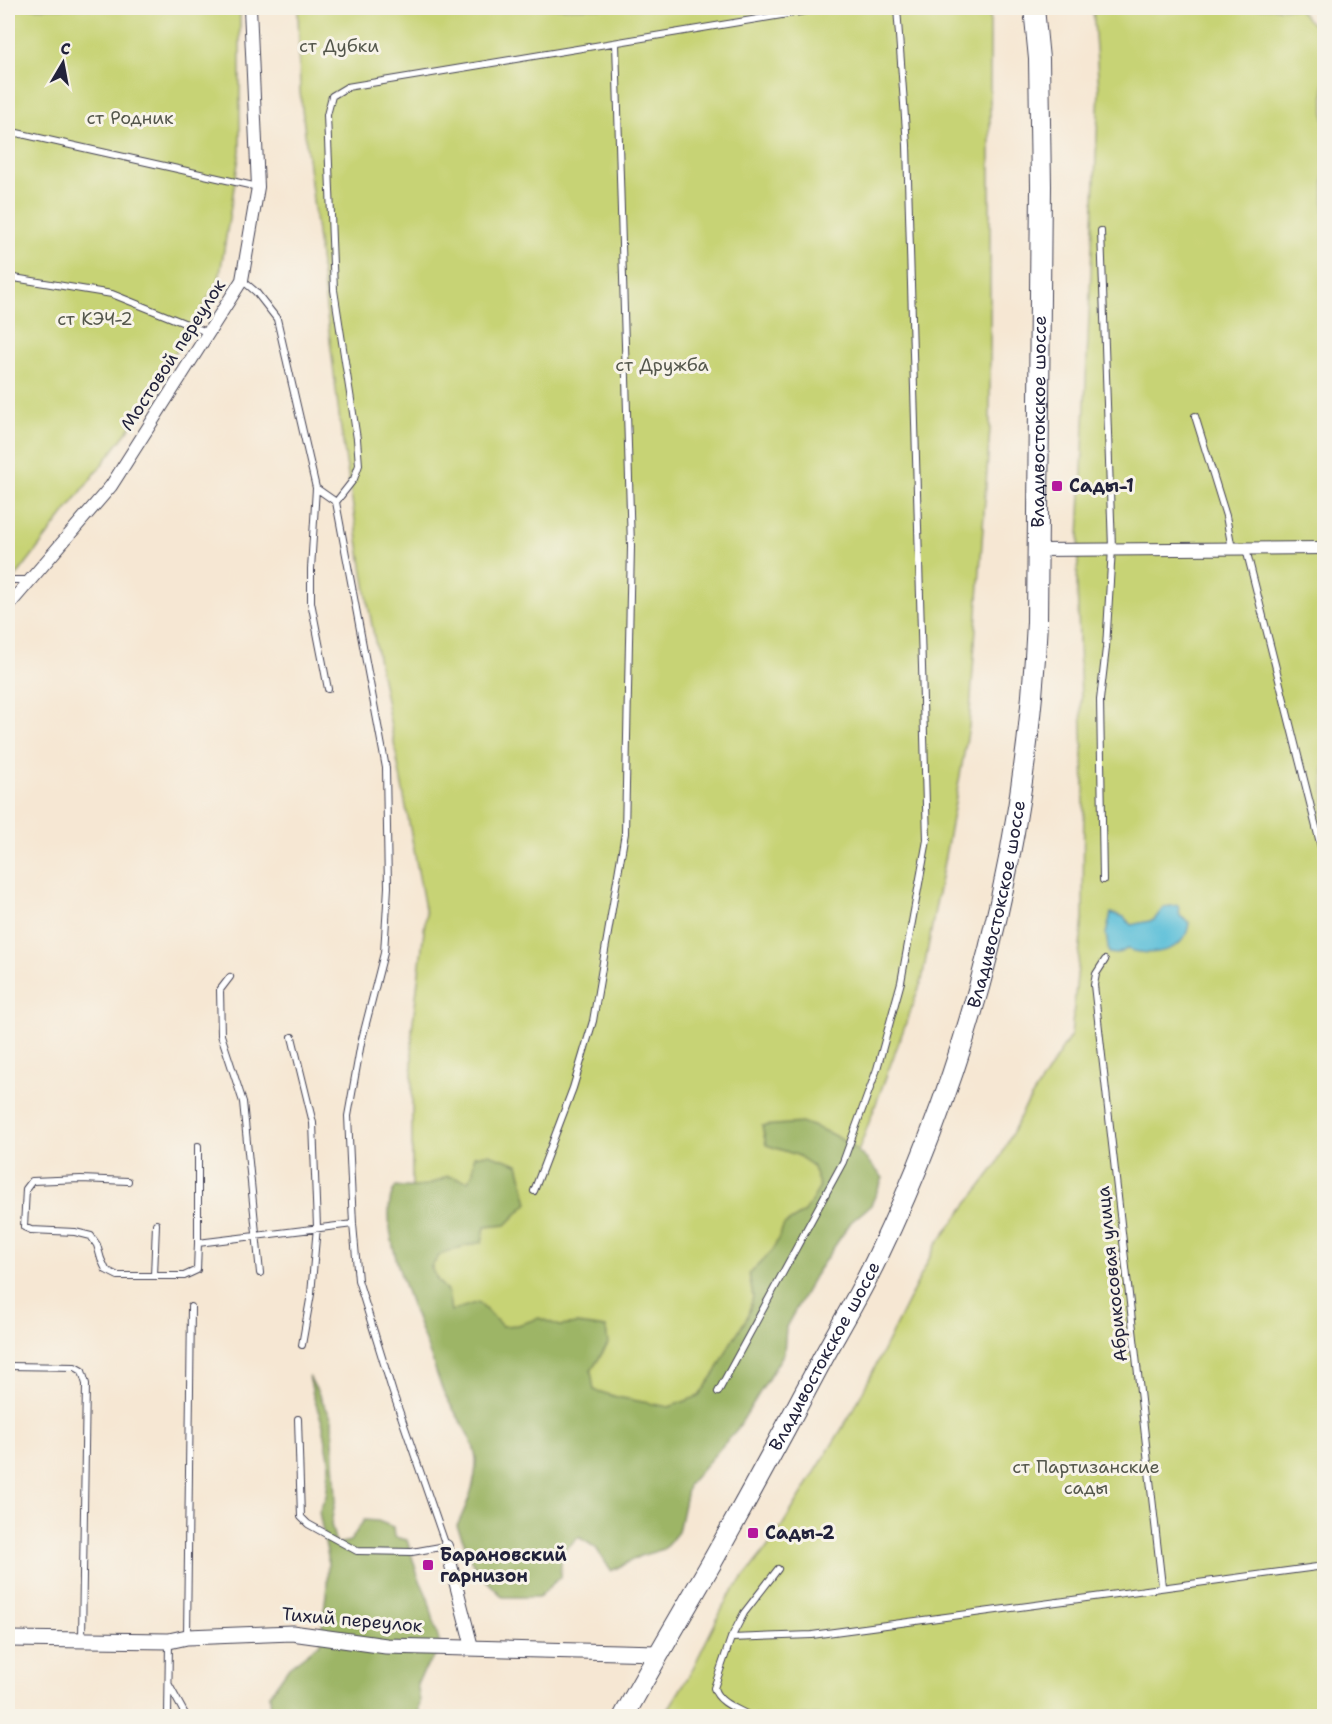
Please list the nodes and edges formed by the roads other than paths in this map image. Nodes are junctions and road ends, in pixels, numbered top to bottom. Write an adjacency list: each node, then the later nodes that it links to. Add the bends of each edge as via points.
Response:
1 (250, 8): 8 (street, Мостовой переулок)
2 (824, 8): 5 (lane)
3 (897, 8): 43 (lane, via 907,157 927,840 901,982 877,1069 843,1162)
4 (1034, 8): 20 (highway, Владивостокское шоссе, via 1041,186)
5 (780, 11): 6 (lane)
6 (616, 43): 15 (lane, via 347,87 332,96 327,115 334,290 359,465 354,479); 32 (lane, via 631,546 625,833 593,1022)
7 (8, 131): 8 (lane)
8 (258, 187): 11 (street, Мостовой переулок)
9 (1101, 231): 16 (lane)
10 (8, 278): 12 (lane, via 112,294)
11 (242, 280): 12 (street, Мостовой переулок); 14 (lane, via 277,319)
12 (209, 333): 22 (street, Мостовой переулок, via 111,486)
13 (1195, 416): 18 (lane, via 1226,516)
14 (316, 488): 15 (lane); 24 (lane, via 311,602)
15 (336, 502): 34 (lane, via 386,768 388,887 384,953 361,1043 348,1116)
16 (1112, 548): 18 (street); 20 (street); 26 (lane, via 1100,700)
17 (1324, 548): 19 (street)
18 (1232, 549): 19 (street)
19 (1246, 549): 25 (lane)
20 (1038, 550): 55 (highway, Владивостокское шоссе, via 1034,686 1016,826 985,970 935,1126 877,1259 711,1564)
21 (8, 580): 22 (lane)
22 (29, 580): 23 (street, Мостовой переулок)
23 (8, 606)
24 (328, 689)
25 (1324, 859)
26 (1103, 880)
27 (1105, 960): 48 (lane, Абрикосовая улица, via 1094,985)
28 (230, 977): 36 (lane, via 220,990 221,1035 243,1102)
29 (292, 1037): 35 (lane, via 313,1123)
30 (198, 1146): 37 (lane)
31 (128, 1181): 39 (lane, via 32,1181 26,1189 24,1227 91,1236 106,1270 118,1276)
32 (534, 1191)
33 (156, 1224): 39 (lane)
34 (353, 1224): 35 (lane); 45 (lane, via 358,1280)
35 (317, 1227): 36 (lane); 41 (lane)
36 (256, 1237): 37 (lane); 38 (lane)
37 (198, 1243): 39 (lane, via 197,1270 184,1276)
38 (260, 1273)
39 (154, 1276)
40 (191, 1308): 49 (lane)
41 (302, 1346)
42 (8, 1366): 52 (lane, via 75,1367 82,1371 86,1384)
43 (718, 1392)
44 (298, 1419): 45 (lane, via 301,1517 308,1524 357,1551 412,1552)
45 (446, 1546): 54 (street)
46 (1324, 1566): 48 (lane)
47 (778, 1569): 50 (lane, via 744,1613)
48 (1162, 1586): 50 (lane, via 812,1635)
49 (187, 1636): 53 (street, Тихий переулок); 54 (street, Тихий переулок, via 292,1633 386,1646)
50 (731, 1638): 60 (lane, via 714,1688 720,1699)
51 (8, 1639): 52 (street, Тихий переулок)
52 (82, 1640): 53 (street, Тихий переулок)
53 (169, 1641): 56 (lane)
54 (472, 1647): 55 (street, Тихий переулок)
55 (658, 1653): 59 (highway, Владивостокское шоссе)
56 (168, 1684): 57 (lane); 58 (lane)
57 (168, 1716)
58 (186, 1716)
59 (624, 1716)
60 (750, 1716)

